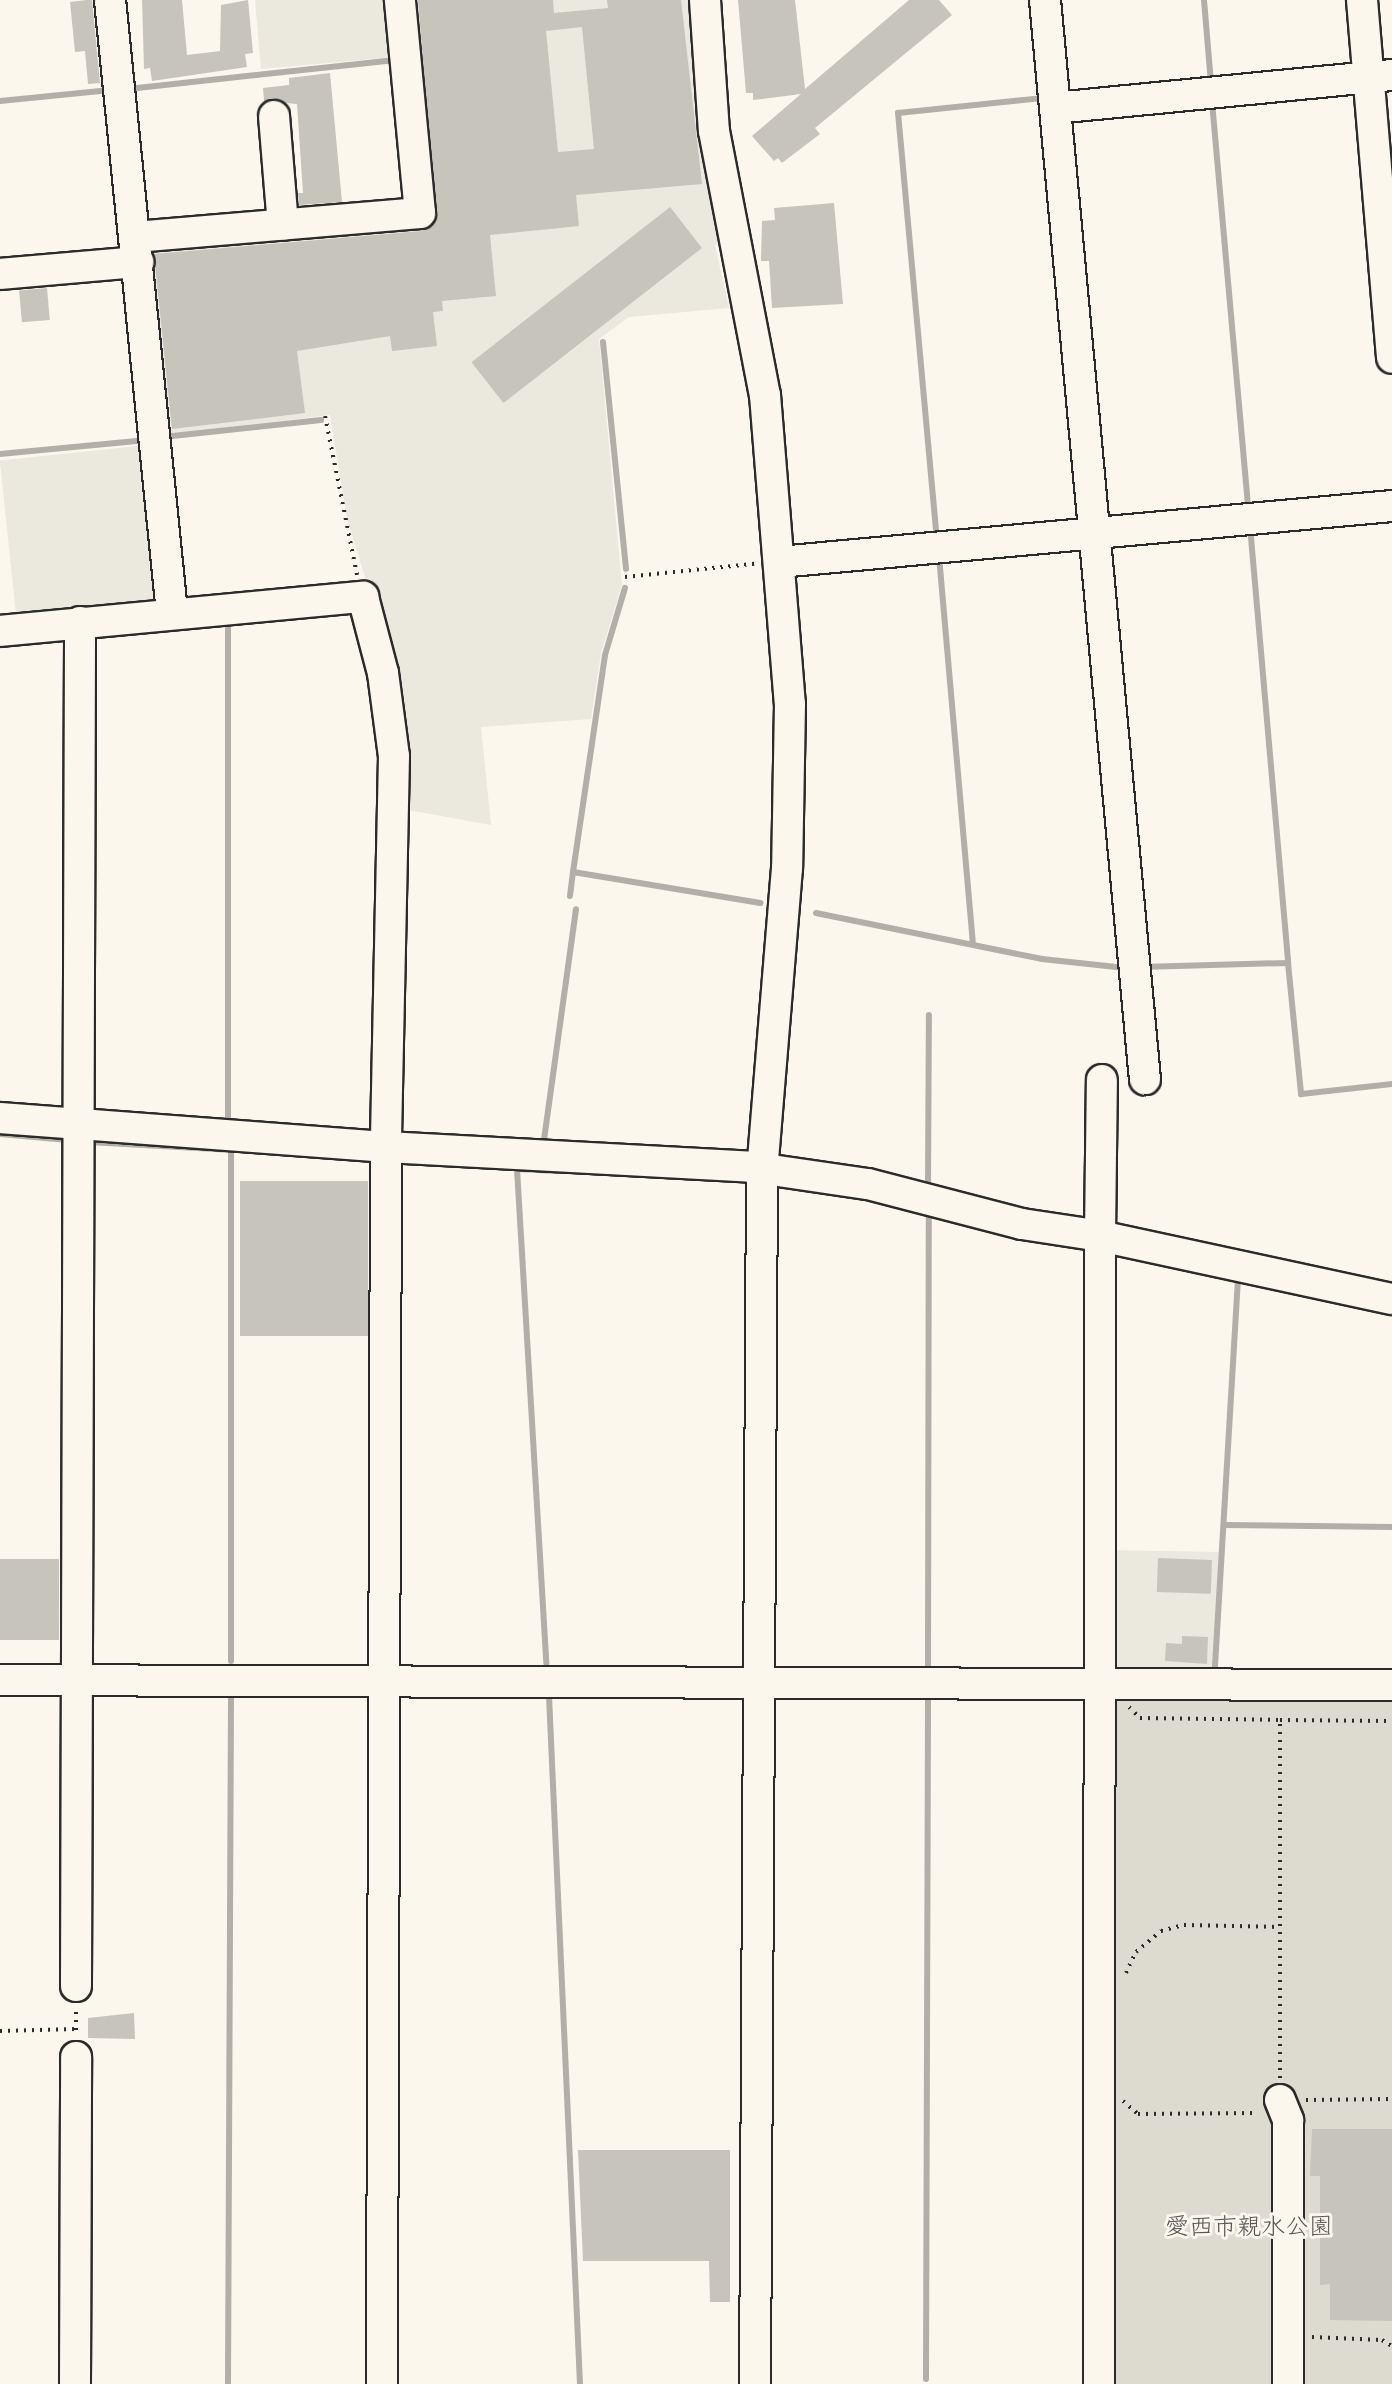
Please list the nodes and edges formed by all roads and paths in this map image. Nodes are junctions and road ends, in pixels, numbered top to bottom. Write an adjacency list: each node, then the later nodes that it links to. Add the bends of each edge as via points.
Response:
1 (110, 0): 10 (street)
2 (400, 0): 9 (street, via 420,213)
3 (705, 0): 16 (street, via 714,131 765,395)
4 (1045, 0): 7 (street)
5 (1362, 0): 6 (street)
6 (1380, 76): 7 (street); 12 (street)
7 (1055, 108): 15 (street)
8 (274, 116): 9 (street)
9 (283, 225): 10 (street)
10 (137, 250): 11 (street); 19 (street)
11 (0, 274)
12 (1392, 358)
13 (325, 416): 18 (path)
14 (1392, 506): 15 (street)
15 (1097, 534): 16 (street); 22 (street)
16 (779, 562): 17 (path); 27 (street, via 790,704 787,854)
17 (625, 577)
18 (363, 597): 19 (street); 26 (street, via 383,673 394,756)
19 (172, 613): 20 (street)
20 (80, 622): 21 (street); 25 (street)
21 (0, 631)
22 (1145, 1079)
23 (1102, 1080): 28 (street)
24 (0, 1118): 25 (street)
25 (78, 1126): 26 (street); 33 (street)
26 (386, 1147): 27 (street); 31 (street)
27 (762, 1171): 28 (street, via 868,1184 1022,1224); 32 (street)
28 (1100, 1236): 29 (street); 34 (street)
29 (1392, 1299)
30 (0, 1680): 33 (street)
31 (385, 1680): 32 (street); 33 (street); 49 (street)
32 (757, 1681): 34 (street); 50 (street)
33 (77, 1682): 40 (street)
34 (1114, 1684): 35 (street); 36 (path, via 1130,1712 1140,1718); 51 (street)
35 (1392, 1685)
36 (1280, 1720): 37 (path); 38 (path)
37 (1392, 1721)
38 (1280, 1927): 39 (path, via 1184,1925 1161,1931 1128,1962); 45 (path)
39 (1125, 1980)
40 (76, 1986): 42 (path)
41 (0, 2031): 42 (path)
42 (76, 2043): 48 (street)
43 (1123, 2086): 45 (path, via 1123,2101 1138,2114 1264,2113)
44 (1392, 2099): 45 (path)
45 (1280, 2100): 46 (street, via 1288,2120)
46 (1289, 2337): 47 (path, via 1382,2340); 52 (street)
47 (1392, 2346)
48 (75, 2384)
49 (382, 2384)
50 (755, 2384)
51 (1099, 2384)
52 (1288, 2384)

